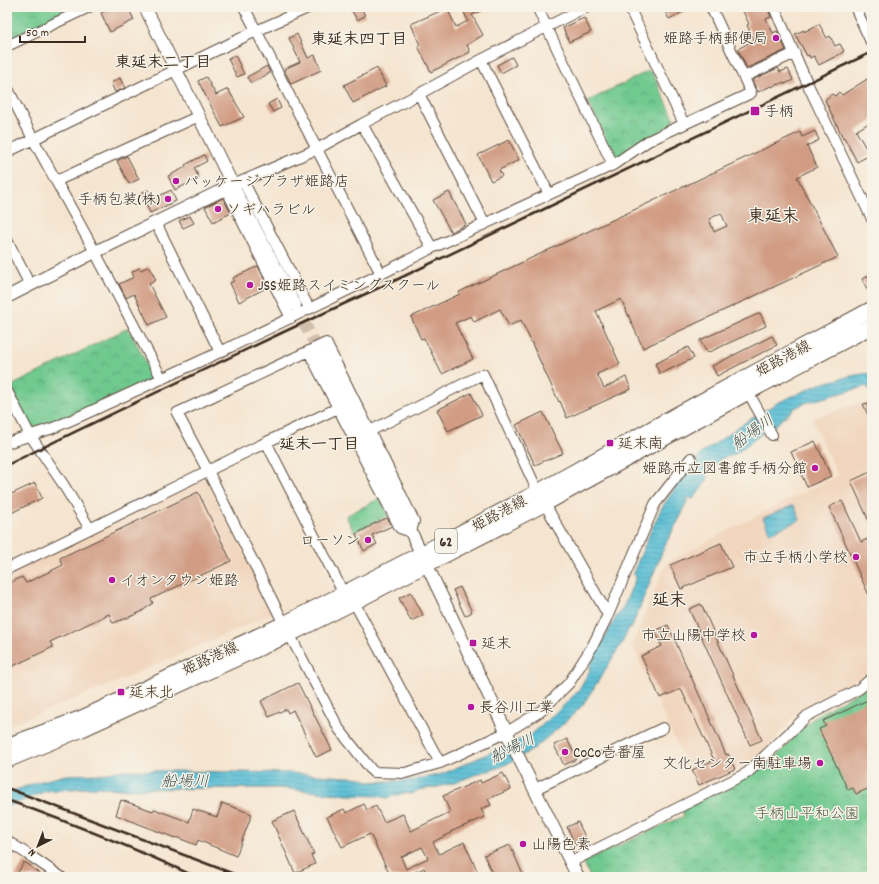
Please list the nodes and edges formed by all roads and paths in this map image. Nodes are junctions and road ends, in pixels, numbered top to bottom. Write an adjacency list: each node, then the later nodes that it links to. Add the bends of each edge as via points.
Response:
1 (145, 7): 17 (street)
2 (244, 7): 12 (street)
3 (310, 7): 12 (street)
4 (537, 7): 11 (street)
5 (586, 7): 11 (street)
6 (629, 7): 23 (street)
7 (711, 7): 18 (street)
8 (774, 7): 15 (street)
9 (855, 7): 13 (street)
10 (85, 8): 14 (street)
11 (547, 27): 16 (street); 27 (street)
12 (256, 31): 17 (street); 25 (street)
13 (872, 41)
14 (7, 46)
15 (795, 53): 18 (street); 31 (street, via 809,88)
16 (481, 60): 20 (street); 30 (street)
17 (176, 70): 21 (street); 24 (street)
18 (744, 77): 23 (street, via 751,93)
19 (7, 87): 24 (street)
20 (419, 94): 22 (street); 33 (street)
21 (199, 116): 28 (street); 29 (street)
22 (362, 124): 25 (street); 35 (street)
23 (684, 124): 27 (street, via 648,141)
24 (33, 139): 26 (street); 28 (street)
25 (317, 149): 29 (street); 37 (street)
26 (7, 152)
27 (613, 165): 30 (street)
28 (56, 181): 36 (street)
29 (234, 185): 32 (street); 40 (street); 41 (street); 43 (street)
30 (549, 194): 33 (street)
31 (872, 218)
32 (156, 223): 36 (street); 46 (street)
33 (485, 224): 35 (street)
34 (7, 240): 38 (street)
35 (432, 248): 37 (street)
36 (95, 252): 38 (street); 47 (street)
37 (381, 274): 41 (street)
38 (30, 285): 39 (street)
39 (7, 297)
40 (295, 305)
41 (309, 308): 43 (street)
42 (872, 309): 58 (main road, 姫路港線 / 62, via 673,417)
43 (291, 318): 46 (street)
44 (872, 326): 49 (main road, 姫路港線 / 62)
45 (318, 350): 50 (street); 51 (street); 57 (street, via 177,413); 60 (street)
46 (220, 352): 47 (street)
47 (162, 379): 52 (street, via 53,428)
48 (7, 391): 52 (street)
49 (748, 392): 53 (street); 58 (main road, 姫路港線 / 62)
50 (338, 408): 54 (street); 60 (street, via 400,528)
51 (370, 431): 58 (street, via 483,374); 60 (street, via 414,521)
52 (30, 435): 55 (street); 59 (street)
53 (772, 435)
54 (266, 442): 57 (street); 63 (street)
55 (7, 443)
56 (691, 458): 64 (street, via 655,504)
57 (208, 471): 59 (street); 65 (street)
58 (541, 498): 61 (main road, 姫路港線 / 62); 64 (street)
59 (90, 529): 62 (street)
60 (411, 532): 61 (street)
61 (423, 559): 63 (main road, 姫路港線 / 62); 68 (street)
62 (7, 568)
63 (349, 598): 65 (main road, 姫路港線 / 62); 71 (street)
64 (608, 615): 68 (street, via 592,648 569,683 541,711)
65 (287, 629): 69 (main road, 姫路港線 / 62, via 82,718); 70 (main road, 姫路港線 / 62, via 82,729); 71 (street, via 339,729 373,772 405,773)
66 (872, 678): 74 (street, via 858,689 808,716 747,773)
67 (663, 728): 72 (street)
68 (507, 732): 71 (street); 72 (street)
69 (7, 746)
70 (7, 760)
71 (440, 763)
72 (535, 789): 74 (street)
73 (7, 841): 75 (street)
74 (571, 862): 76 (street)
75 (61, 877)
76 (578, 877)

